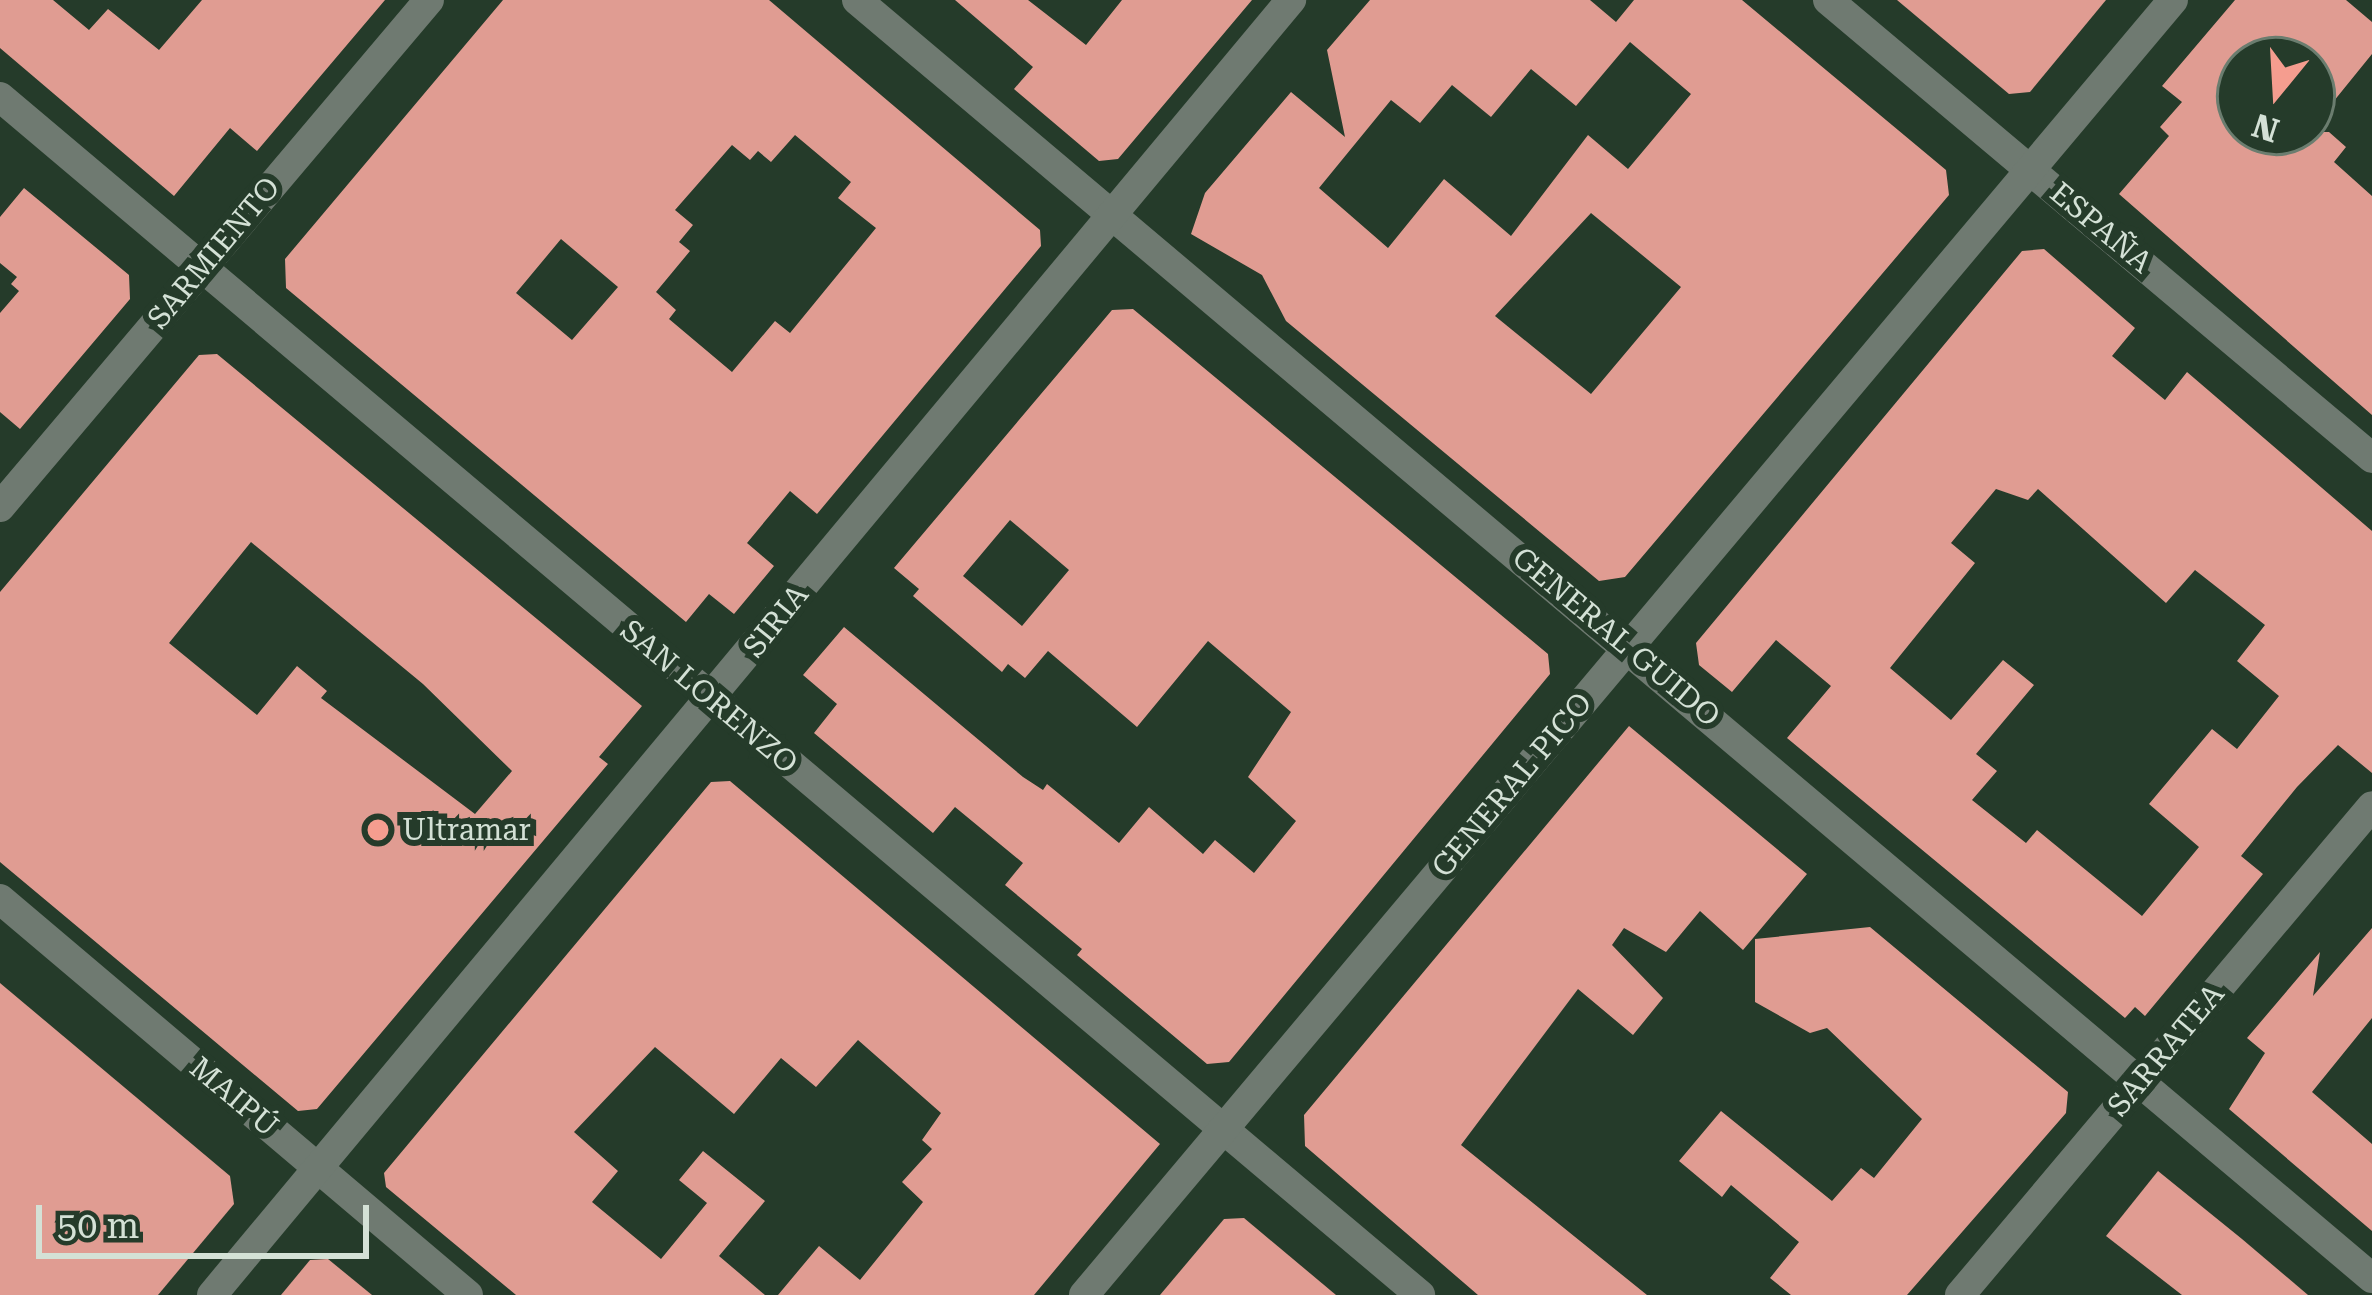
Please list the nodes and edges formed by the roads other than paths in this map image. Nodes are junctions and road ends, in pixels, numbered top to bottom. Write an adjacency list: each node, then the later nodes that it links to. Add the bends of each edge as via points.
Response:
1 (429, 0): 9 (street, SARMIENTO)
2 (857, 0): 8 (street, GENERAL GUIDO)
3 (1291, 0): 8 (street, SIRIA)
4 (1828, 0): 7 (street, ESPAÑA)
5 (2173, 0): 7 (street, GENERAL PICO)
6 (0, 97): 9 (street, SAN LORENZO)
7 (2032, 171): 10 (street, ESPAÑA); 12 (street, GENERAL PICO)
8 (1109, 214): 12 (street, GENERAL GUIDO); 13 (street, SIRIA)
9 (203, 266): 11 (street, SARMIENTO); 13 (street, SAN LORENZO)
10 (2372, 458)
11 (0, 508)
12 (1630, 646): 16 (street, GENERAL GUIDO); 17 (street, GENERAL PICO)
13 (712, 700): 17 (street, SAN LORENZO); 18 (street, SIRIA)
14 (2372, 806): 16 (street, SARRATEA)
15 (0, 898): 18 (street, MAIPÚ)
16 (2138, 1082): 19 (street, GENERAL GUIDO); 24 (street, SARRATEA)
17 (1223, 1126): 22 (street, GENERAL PICO); 23 (street, SAN LORENZO)
18 (318, 1169): 20 (street, SIRIA); 21 (street, MAIPÚ)
19 (2372, 1278)
20 (212, 1295)
21 (468, 1295)
22 (1084, 1295)
23 (1420, 1295)
24 (1960, 1295)

